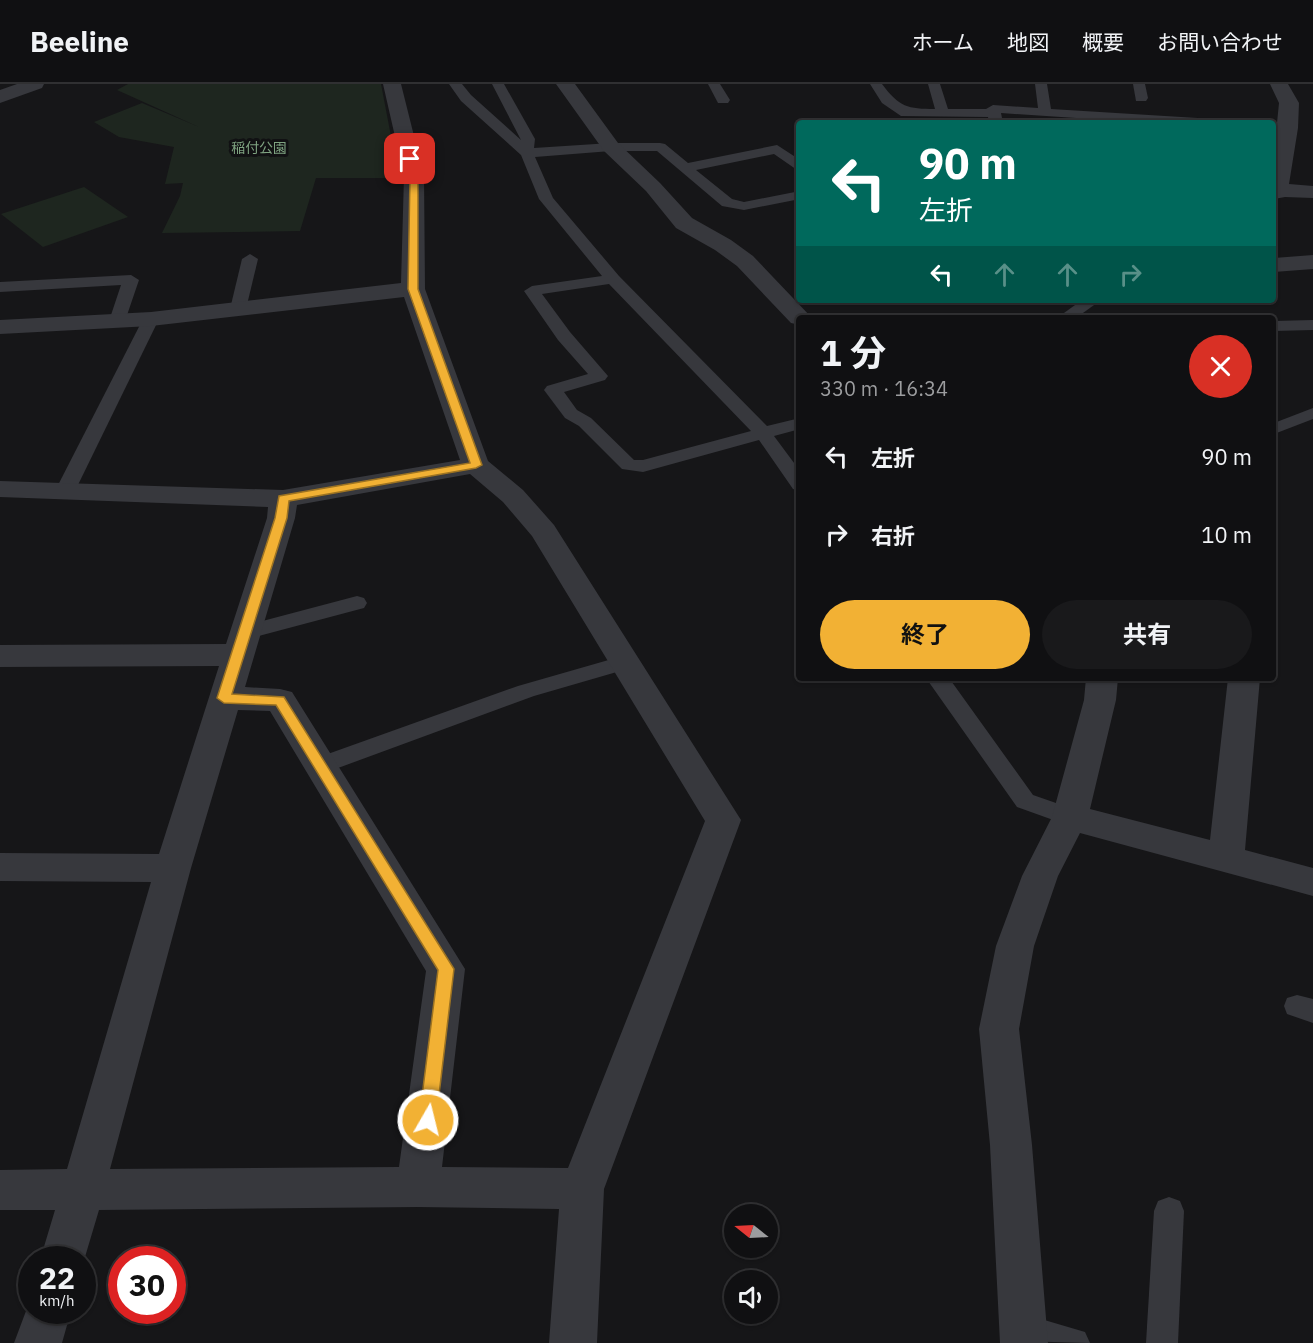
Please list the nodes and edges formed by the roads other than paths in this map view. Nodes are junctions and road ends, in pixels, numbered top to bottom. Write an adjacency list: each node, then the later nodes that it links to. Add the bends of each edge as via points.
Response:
1 (35, 84): 12 (street)
2 (392, 84): 33 (street, via 414,176)
3 (455, 84): 22 (lane)
4 (498, 84): 22 (lane, via 528,139)
5 (565, 84): 21 (street)
6 (714, 84): 14 (lane)
7 (876, 84): 16 (lane, via 887,100 906,113)
8 (934, 84): 16 (lane)
9 (1041, 84): 15 (lane)
10 (1139, 84): 13 (lane)
11 (1279, 84): 20 (street, via 1296,104)
12 (0, 97)
13 (1141, 98)
14 (723, 100)
15 (1046, 112): 17 (lane, via 993,109); 18 (lane)
16 (944, 113): 17 (lane)
17 (995, 118)
18 (1105, 119): 19 (lane)
19 (1132, 120)
20 (1281, 127): 25 (street)
21 (611, 147): 22 (lane); 24 (lane, via 660,147); 36 (street, via 684,223 745,261)
22 (527, 153): 31 (lane, via 546,199)
23 (796, 165): 24 (lane, via 777,149)
24 (686, 168): 27 (lane, via 727,203 744,206)
25 (1276, 192): 26 (street)
26 (1313, 192)
27 (796, 196)
28 (250, 259): 35 (lane)
29 (1313, 262): 30 (street)
30 (1276, 265)
31 (613, 279): 46 (lane); 46 (lane, via 532,291 564,336 599,375 553,390 571,414 585,422 629,465 643,466)
32 (0, 287): 39 (lane, via 131,280)
33 (413, 289): 35 (street); 47 (street)
34 (1088, 303): 37 (lane)
35 (238, 309): 38 (street)
36 (797, 315)
37 (1070, 315)
38 (151, 319): 39 (street); 50 (lane)
39 (117, 321): 42 (street)
40 (1313, 325): 41 (lane)
41 (1276, 326)
42 (0, 327)
43 (1313, 413): 45 (lane)
44 (796, 424): 46 (lane)
45 (1276, 428)
46 (763, 433): 48 (lane)
47 (476, 465): 51 (street); 55 (street, via 513,496 544,531)
48 (796, 479)
49 (0, 489): 50 (street)
50 (65, 491): 51 (street)
51 (283, 499): 53 (street, via 281,518)
52 (357, 603): 53 (lane)
53 (240, 644): 54 (street); 59 (street)
54 (0, 656)
55 (626, 662): 60 (lane, via 526,691); 68 (street, via 723,820)
56 (939, 681): 61 (lane, via 1025,801)
57 (1102, 681): 61 (street)
58 (1244, 681): 62 (street)
59 (224, 698): 60 (street, via 280,700); 64 (street)
60 (319, 766): 66 (street, via 446,969)
61 (1070, 817): 62 (street); 73 (street, via 1040,876 1016,946 999,1029)
62 (1226, 859): 65 (street)
63 (0, 867): 64 (street)
64 (173, 868): 67 (street)
65 (1313, 882)
66 (418, 1187): 67 (street); 68 (street)
67 (83, 1189): 69 (street); 71 (street)
68 (582, 1189): 75 (street)
69 (0, 1190)
70 (1170, 1211): 77 (lane)
71 (67, 1246)
72 (44, 1324): 74 (street)
73 (1024, 1337): 76 (lane)
74 (38, 1343)
75 (573, 1343)
76 (1074, 1343)
77 (1162, 1343)

